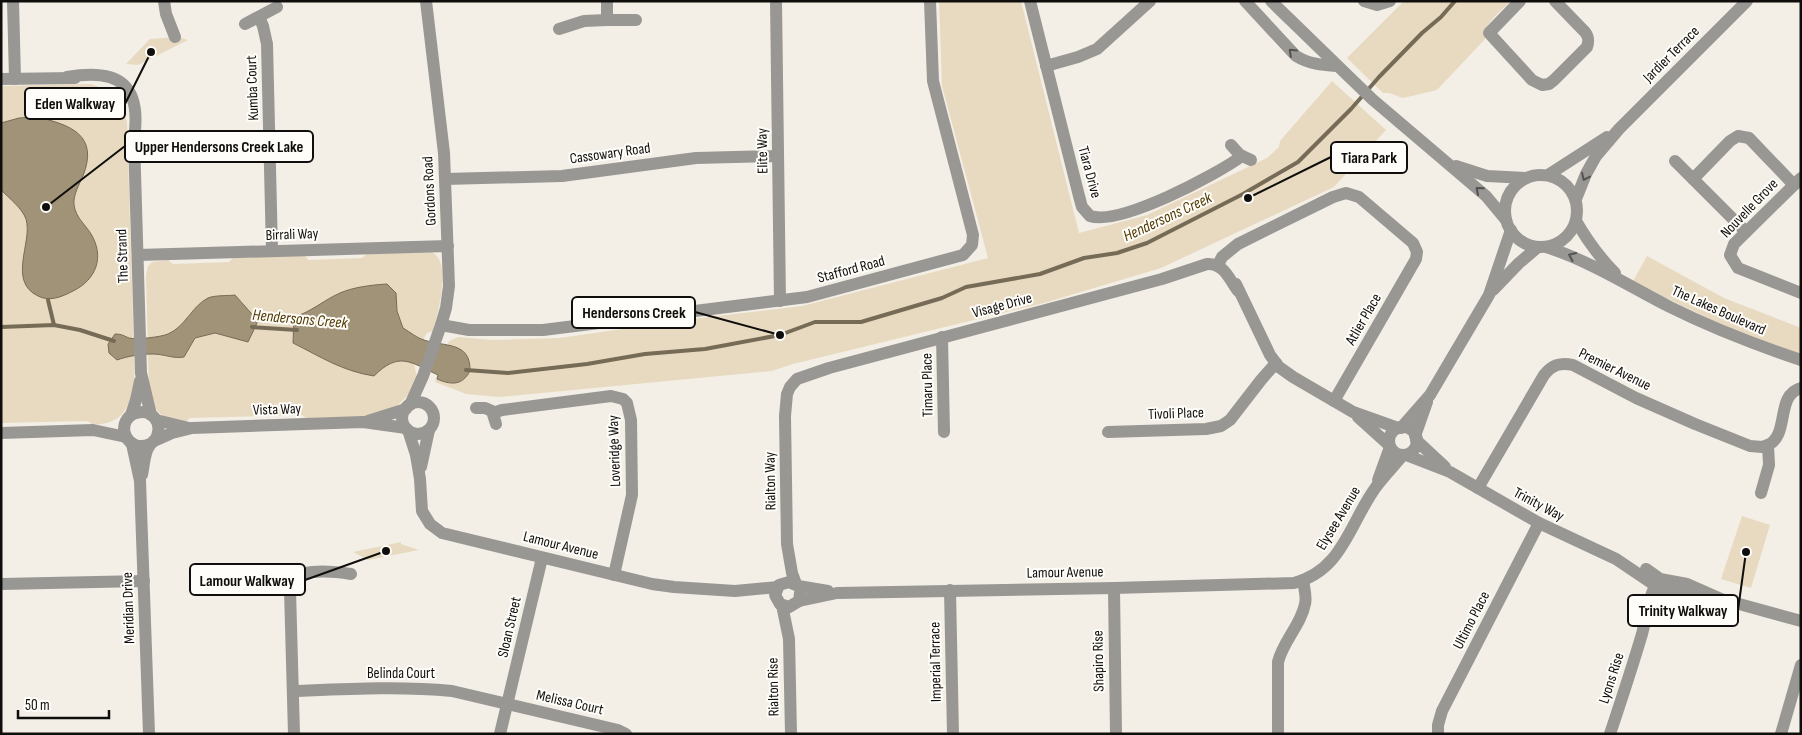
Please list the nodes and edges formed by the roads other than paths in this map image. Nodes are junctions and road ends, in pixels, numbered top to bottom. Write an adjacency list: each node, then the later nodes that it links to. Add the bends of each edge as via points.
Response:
1 (13, 1): 27 (street)
2 (164, 1): 24 (street, via 161,18)
3 (426, 1): 36 (street, Gordons Road)
4 (607, 1): 19 (street)
5 (776, 1): 31 (street, Elite Way)
6 (930, 1): 51 (street, Stafford Road, via 933,81 972,229 972,245 968,252 956,258 819,295)
7 (1030, 1): 25 (street, Tiara Drive)
8 (1150, 1): 25 (street, via 1097,48)
9 (1245, 1): 26 (street, one-way to 9, via 1316,64 1296,56)
10 (1271, 1): 23 (street)
11 (1280, 1): 23 (street)
12 (1364, 1): 13 (street, via 1377,5)
13 (1390, 1)
14 (1520, 1): 15 (street, via 1489,33 1537,84 1542,85 1549,84 1587,47 1588,42 1586,32)
15 (1555, 1)
16 (1747, 1): 29 (street, Jardier Terrace)
17 (277, 7): 18 (street)
18 (259, 16): 21 (street); 45 (street, Kumba Court, via 267,44)
19 (607, 20): 20 (street); 22 (street)
20 (636, 20)
21 (246, 24)
22 (559, 29)
23 (1306, 35): 26 (street)
24 (175, 36)
25 (1046, 66): 30 (street, Tiara Drive, via 1082,207 1090,216 1104,218 1140,208 1247,158)
26 (1337, 66): 33 (street)
27 (15, 79): 28 (street, The Strand); 46 (street, The Strand, via 68,78 107,83 125,102 134,139)
28 (1, 80)
29 (1619, 129): 34 (street, Jardier Terrace); 39 (street, Jardier Terrace, one-way to 39, via 1596,156)
30 (1231, 145)
31 (778, 156): 36 (street, Cassowary Road, via 696,158 562,176); 51 (street, Elite Way)
32 (1675, 161): 37 (street)
33 (1449, 164): 35 (street, via 1488,176); 41 (street, one-way to 33, via 1486,196)
34 (1548, 175): 35 (street); 39 (street, via 1565,183)
35 (1526, 178): 41 (street, via 1511,190 1506,205)
36 (445, 179): 43 (street, Gordons Road)
37 (1693, 179): 38 (street, via 1730,141 1741,136 1748,138); 42 (street)
38 (1798, 181): 42 (street, Nouvelle Grove)
39 (1576, 199): 40 (street)
40 (1576, 221): 44 (street, via 1565,238); 48 (street, The Lakes Boulevard, via 1602,261)
41 (1509, 225): 44 (street, via 1518,238); 50 (street)
42 (1746, 232): 49 (street, Nouvelle Grove, via 1730,255 1738,268)
43 (448, 246): 45 (street, Birrali Way); 52 (street, Gordons Road, via 448,286)
44 (1542, 247): 48 (street, The Lakes Boulevard, one-way to 44, via 1570,254); 50 (street, via 1520,263)
45 (272, 251): 46 (street, Birrali Way)
46 (138, 255): 56 (street, The Strand)
47 (1220, 261): 53 (street, Visage Drive); 55 (street); 61 (street, Atlier Place, via 1238,244 1346,193 1358,197 1413,242 1417,252 1414,264)
48 (1627, 284): 54 (street, The Lakes Boulevard, via 1671,308)
49 (1801, 293)
50 (1489, 295): 60 (street)
51 (780, 301): 52 (street, Stafford Road, via 559,329 484,331)
52 (441, 326): 57 (street, Gordons Road)
53 (942, 337): 58 (street, Visage Drive); 74 (street, Timaru Place)
54 (1801, 360)
55 (1276, 363): 61 (street, via 1292,377); 75 (street, Tivoli Place, via 1230,420 1221,426)
56 (142, 373): 66 (street, The Strand); 67 (street, The Strand)
57 (423, 376): 62 (street, Gordons Road); 63 (street)
58 (789, 379): 90 (street, Rialton Way, via 784,416)
59 (1801, 388): 80 (street, via 1795,389 1787,400 1778,436)
60 (1430, 395): 70 (street); 77 (street)
61 (1334, 402): 65 (street)
62 (408, 407): 63 (street, via 420,403); 68 (street, Vista Way); 71 (street, via 403,418)
63 (429, 407): 73 (street, via 434,416)
64 (476, 408): 93 (street, Loveridge Way, via 485,408 494,418 502,410 611,396 627,403 631,420 632,495)
65 (1352, 412): 70 (street); 81 (street)
66 (129, 417): 67 (street, via 141,412); 72 (street); 78 (street, via 124,431)
67 (153, 417): 69 (street, Vista Way); 79 (street, via 159,431)
68 (363, 422): 69 (street, Vista Way); 71 (street, Vista Way)
69 (192, 428): 79 (street, Vista Way)
70 (1400, 428): 77 (street, via 1410,430); 81 (street, via 1392,433)
71 (407, 429): 73 (street, via 416,434); 84 (street, Lamour Avenue)
72 (93, 430): 76 (street); 78 (street)
73 (429, 430): 84 (street, Lamour Avenue)
74 (944, 432)
75 (1108, 432)
76 (1, 433)
77 (1416, 438): 82 (street, via 1414,449); 83 (street, Trinity Way)
78 (129, 440): 79 (street, via 141,447); 85 (street, Meridian Drive)
79 (152, 443): 85 (street, Meridian Drive)
80 (1768, 445): 87 (street, Premier Avenue, via 1762,448 1750,446 1722,436 1636,398 1573,365 1561,363 1544,375); 88 (street, via 1768,465)
81 (1390, 446): 82 (street, via 1396,453); 86 (street, Elysee Avenue)
82 (1405, 455): 83 (street, Trinity Way); 86 (street, Elysee Avenue)
83 (1450, 472): 87 (street, Trinity Way)
84 (420, 479): 91 (street, Lamour Avenue, via 422,511 436,530)
85 (140, 481): 94 (street, Meridian Drive)
86 (1376, 488): 95 (street, Elysee Avenue, via 1332,560 1322,570)
87 (1478, 488): 89 (street, Trinity Way)
88 (1761, 493)
89 (1539, 523): 97 (street, Trinity Way, via 1616,559 1638,565); 119 (street, Ultimo Place, via 1442,712)
90 (787, 544): 98 (street, Rialton Way); 99 (street, Rialton Way)
91 (542, 558): 93 (street, Lamour Avenue); 110 (street, Sloan Street)
92 (351, 574): 109 (street, via 306,573 299,575 292,584)
93 (614, 575): 102 (street, Lamour Avenue, via 674,587)
94 (144, 580): 96 (street); 111 (street, Meridian Drive)
95 (1298, 582): 100 (street, Lamour Avenue); 118 (street, via 1303,610 1278,662)
96 (1, 584)
97 (1658, 584): 106 (street, Trinity Way, via 1687,584 1750,608); 120 (street, Lyons Rise, via 1657,602 1642,633)
98 (797, 585): 99 (street, via 789,582); 103 (street, Lamour Avenue); 104 (street, via 800,593)
99 (779, 586): 102 (street, Lamour Avenue); 105 (street, via 775,595)
100 (1114, 588): 101 (street, Lamour Avenue); 117 (street, Shapiro Rise)
101 (950, 590): 103 (street, Lamour Avenue); 116 (street, Imperial Terrace)
102 (735, 592): 105 (street, Lamour Avenue)
103 (837, 593): 104 (street, Lamour Avenue)
104 (798, 602): 105 (street, via 789,607); 107 (street, Rialton Rise)
105 (780, 604): 107 (street, Rialton Rise)
106 (1801, 621)
107 (789, 639): 115 (street, Rialton Rise)
108 (1801, 665): 121 (street)
109 (293, 691): 110 (street, Belinda Court, via 431,689); 112 (street)
110 (507, 704): 113 (street, Sloan Street); 114 (street, Melissa Court)
111 (149, 734)
112 (294, 734)
113 (500, 734)
114 (626, 734)
115 (791, 734)
116 (953, 734)
117 (1116, 734)
118 (1278, 734)
119 (1438, 734)
120 (1610, 734)
121 (1781, 734)

